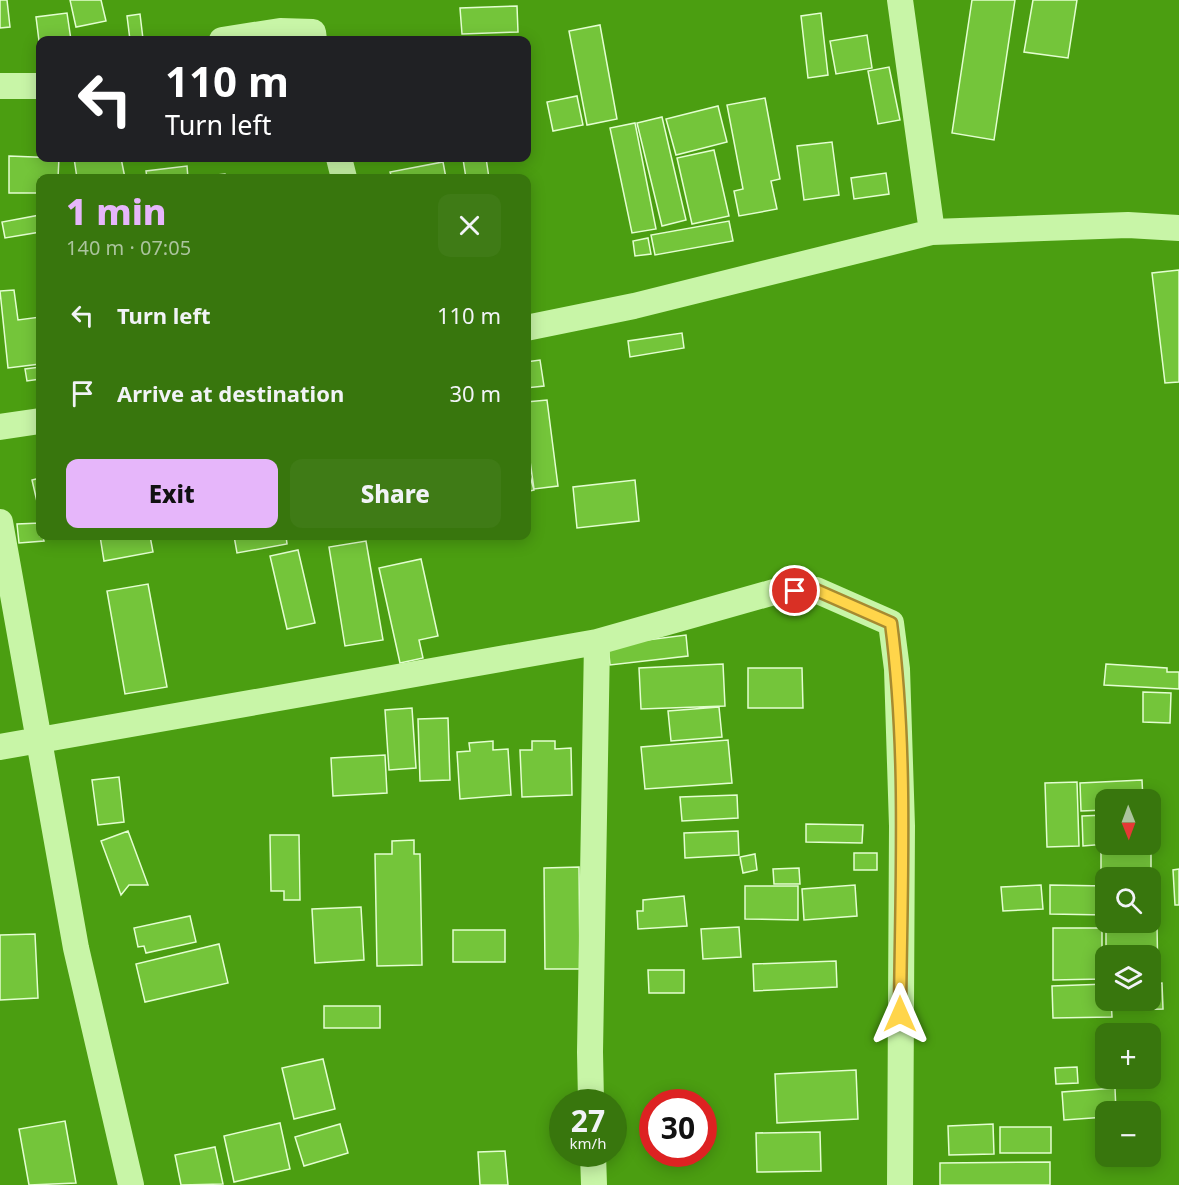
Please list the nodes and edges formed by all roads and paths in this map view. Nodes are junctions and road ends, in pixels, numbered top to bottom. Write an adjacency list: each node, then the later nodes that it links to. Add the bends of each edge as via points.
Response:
1 (900, 0): 7 (street)
2 (248, 36): 3 (street, via 280,31 313,32)
3 (314, 36)
4 (0, 86): 5 (street)
5 (36, 86)
6 (1179, 228): 7 (street, via 1128,225)
7 (932, 232): 8 (street, via 634,306)
8 (531, 327)
9 (36, 422): 10 (street)
10 (0, 427)
11 (0, 522): 13 (street)
12 (597, 642): 13 (street); 15 (street); 19 (street, via 774,592 816,590 891,623 897,669 902,826)
13 (38, 738): 14 (street); 17 (street, via 76,948)
14 (0, 747)
15 (591, 1089)
16 (593, 1167): 18 (street)
17 (131, 1185)
18 (594, 1185)
19 (900, 1185)

